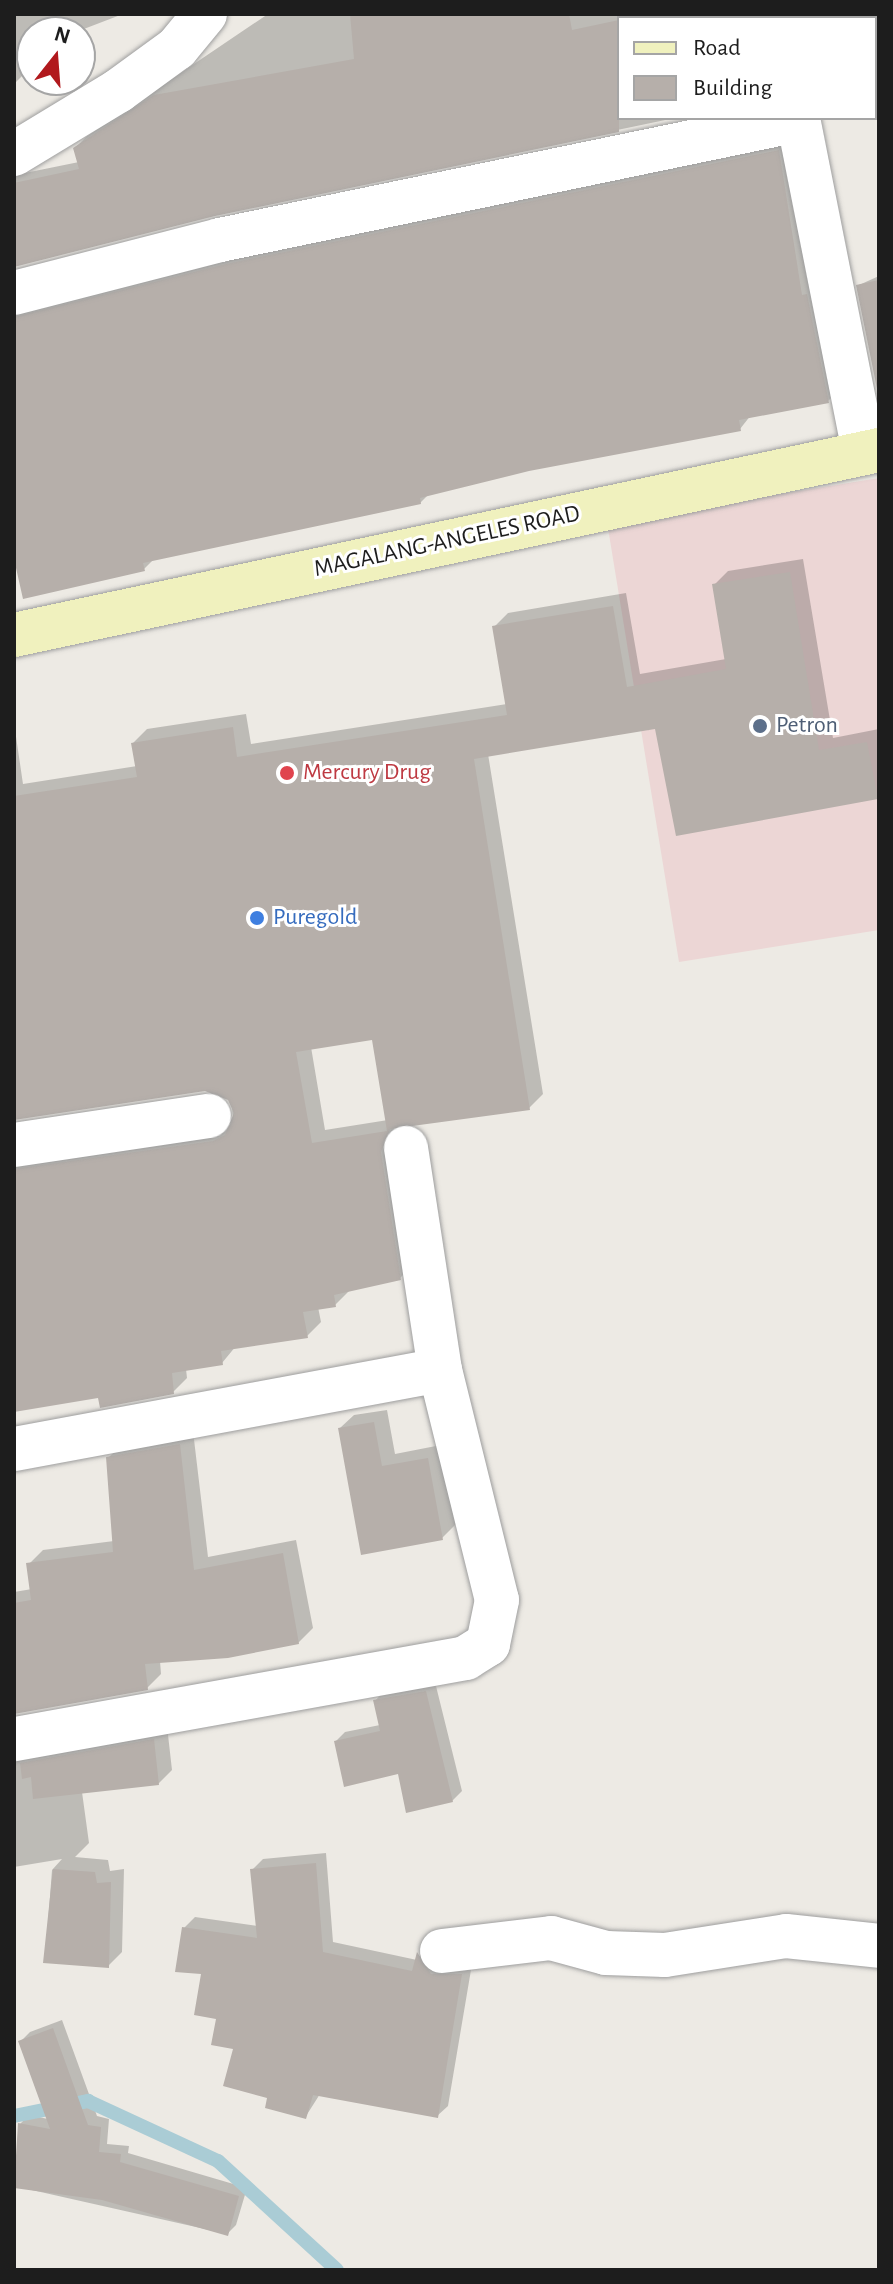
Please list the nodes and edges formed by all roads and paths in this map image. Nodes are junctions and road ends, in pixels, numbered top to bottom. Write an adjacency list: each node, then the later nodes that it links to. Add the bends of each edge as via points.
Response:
1 (205, 14): 4 (street, via 166,56)
2 (793, 120): 5 (street, via 220,240)
3 (798, 120): 6 (street)
4 (14, 154)
5 (14, 293)
6 (871, 451): 7 (main road, MAGALANG-ANGELES ROAD)
7 (14, 635)
8 (209, 1116): 9 (street)
9 (14, 1145)
10 (406, 1148): 11 (street)
11 (440, 1370): 12 (street); 13 (street, via 493,1571 497,1619 488,1644 466,1658 438,1665)
12 (14, 1449)
13 (14, 1739)
14 (879, 1946): 15 (street, via 786,1936 665,1955 606,1953 551,1938)
15 (442, 1951)

